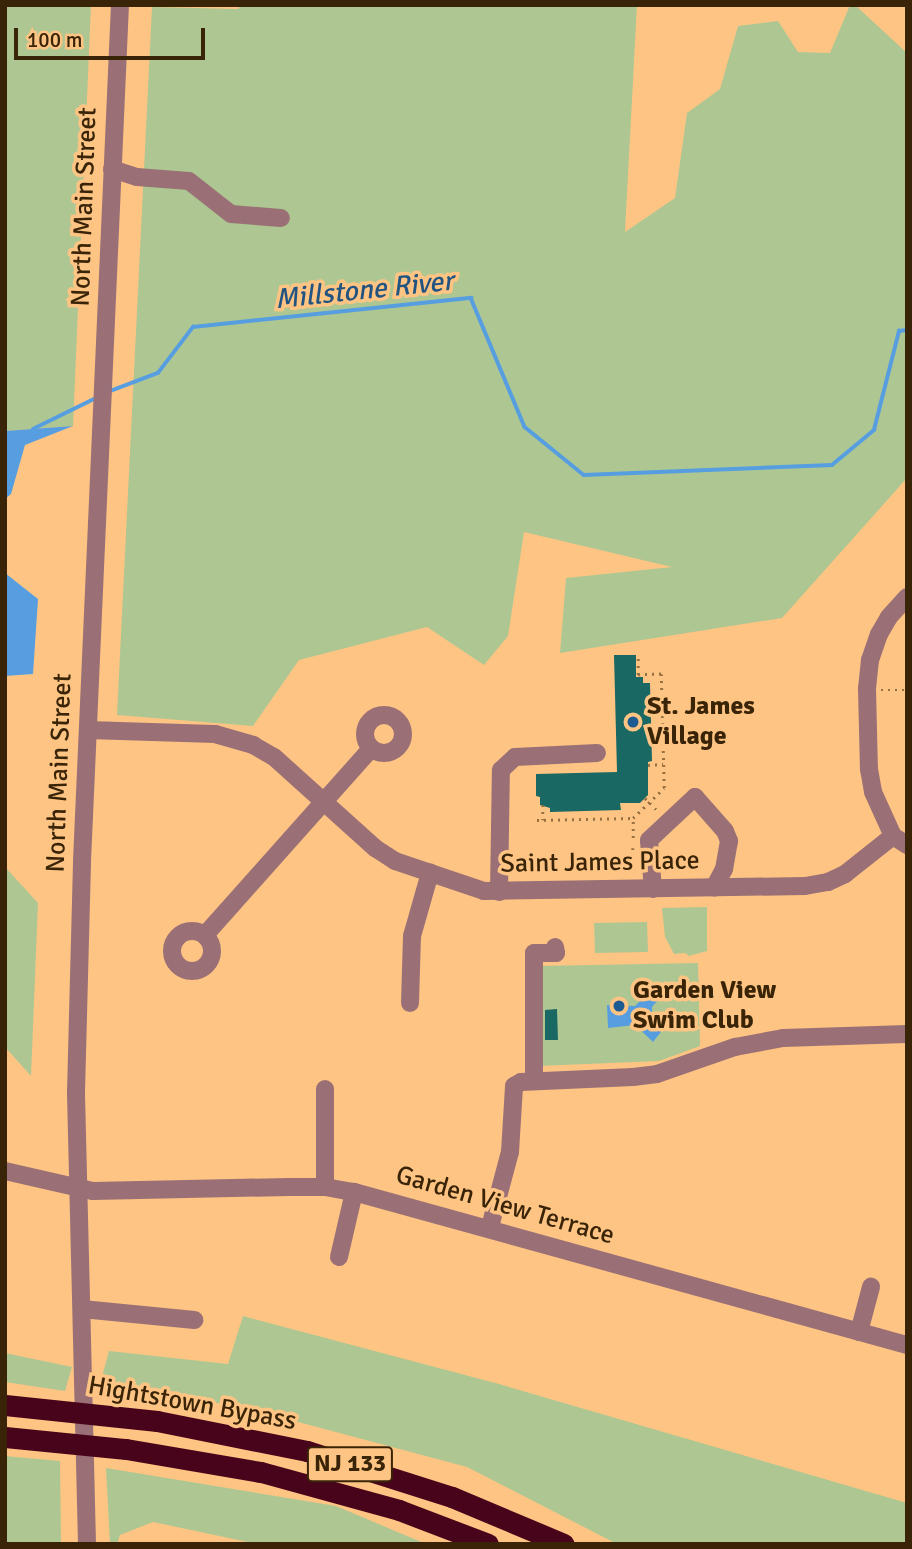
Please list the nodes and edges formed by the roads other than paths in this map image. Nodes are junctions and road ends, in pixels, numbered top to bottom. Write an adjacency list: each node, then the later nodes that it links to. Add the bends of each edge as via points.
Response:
1 (120, 5): 2 (street, North Main Street)
2 (113, 169): 3 (street, via 137,177 189,181 231,214); 5 (street, North Main Street)
3 (281, 218)
4 (907, 597): 9 (street, via 879,634 868,671 870,780)
5 (88, 730): 8 (street, Saint James Place, via 215,734 235,739 274,757); 22 (street, North Main Street, via 76,1092)
6 (371, 749): 8 (street)
7 (597, 753): 13 (street, via 515,757 501,770)
8 (324, 801): 10 (street, Saint James Place, via 375,848); 14 (street)
9 (900, 841): 11 (street, Saint James Place, via 828,882)
10 (430, 873): 13 (street, Saint James Place); 16 (street, via 412,936)
11 (714, 888): 12 (street, Saint James Place); 12 (street, via 724,869 729,841 695,797 649,840)
12 (653, 889): 13 (street, Saint James Place)
13 (499, 892)
14 (205, 935)
15 (555, 947): 18 (street, via 556,953 534,949)
16 (410, 1003)
17 (907, 1034): 18 (street, via 783,1038 735,1048 657,1074)
18 (534, 1079): 24 (street, via 514,1086 510,1152)
19 (325, 1088): 21 (street)
20 (5, 1171): 22 (street, Garden View Terrace)
21 (325, 1187): 22 (street, Garden View Terrace); 23 (street, Garden View Terrace)
22 (78, 1189): 27 (street, North Main Street)
23 (354, 1192): 24 (street, Garden View Terrace); 25 (street)
24 (490, 1227): 29 (street, Garden View Terrace)
25 (339, 1257)
26 (872, 1287): 29 (street)
27 (82, 1309): 28 (street); 33 (street, North Main Street)
28 (194, 1320)
29 (859, 1332): 30 (street, Garden View Terrace)
30 (907, 1345)
31 (5, 1405): 35 (highway, Hightstown Bypass / NJ 133, via 127,1418 257,1440 380,1472)
32 (5, 1437): 34 (highway, Hightstown Bypass / NJ 133, via 214,1462 331,1489)
33 (87, 1544)
34 (488, 1544)
35 (564, 1544)

